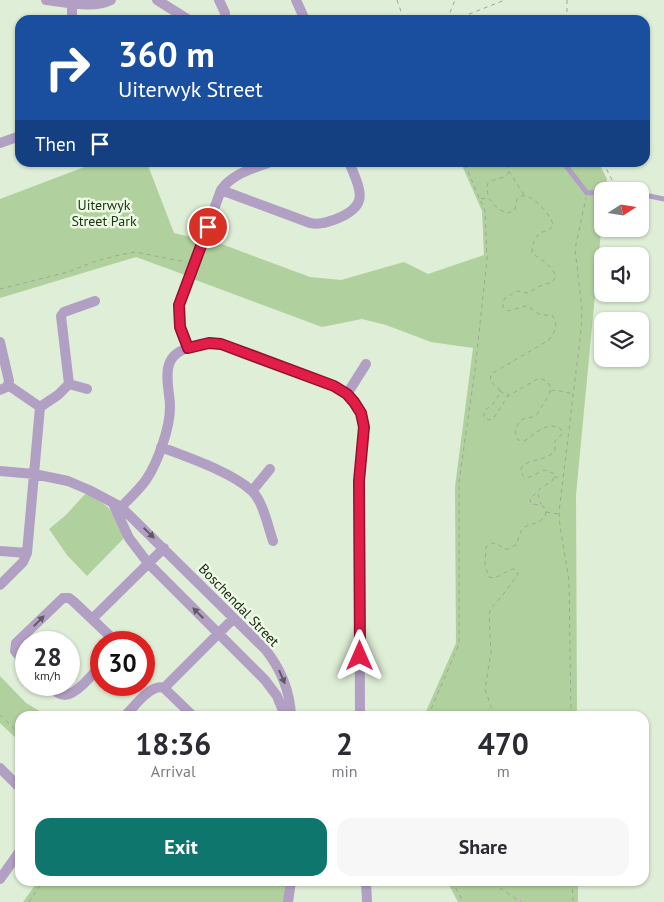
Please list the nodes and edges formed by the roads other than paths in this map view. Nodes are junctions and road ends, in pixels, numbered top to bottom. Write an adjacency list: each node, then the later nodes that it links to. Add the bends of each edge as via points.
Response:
1 (46, 0): 6 (street)
2 (111, 0): 6 (street, via 98,4)
3 (157, 0): 8 (street)
4 (219, 0): 9 (street)
5 (296, 0): 10 (street)
6 (72, 3): 7 (street)
7 (72, 15)
8 (178, 15)
9 (225, 15)
10 (303, 15)
11 (15, 138): 12 (street)
12 (0, 143)
13 (257, 167): 16 (street, via 236,175)
14 (351, 167): 16 (street, via 359,186 359,201 351,212 324,223 310,223)
15 (567, 167): 17 (lane, via 587,193)
16 (221, 190): 22 (street, via 179,305 180,327)
17 (594, 192)
18 (649, 196): 19 (lane)
19 (664, 199)
20 (95, 301): 24 (street, via 61,316)
21 (0, 342): 25 (street, via 9,380)
22 (188, 348): 27 (street, via 221,344 334,386); 29 (street, via 177,352 169,364 170,414)
23 (366, 364): 27 (street)
24 (69, 384): 26 (street); 28 (street)
25 (4, 387): 28 (street)
26 (86, 389)
27 (347, 394): 53 (street, via 358,407 364,427 359,481)
28 (40, 407): 32 (street)
29 (161, 448): 33 (street, via 224,473); 34 (street, via 146,479)
30 (270, 469): 33 (street)
31 (0, 471): 32 (street, Boschendal Street)
32 (34, 474): 34 (street, Boschendal Street, via 68,481); 38 (street)
33 (252, 491): 35 (street, via 261,505)
34 (117, 507): 36 (street, Boschendal Street, one-way to 36); 39 (street, via 130,538)
35 (273, 541)
36 (164, 548): 39 (street); 41 (street, Boschendal Street)
37 (0, 551): 38 (street)
38 (27, 553): 40 (street, via 23,562)
39 (148, 563): 42 (street); 45 (street, one-way to 39)
40 (0, 585)
41 (234, 618): 45 (street); 52 (street, Boschendal Street, one-way to 52, via 276,665 288,693)
42 (92, 619): 43 (street, one-way to 42, via 63,598 70,598); 44 (street)
43 (28, 631)
44 (105, 631)
45 (218, 634): 48 (street); 51 (street, via 272,688)
46 (90, 676): 47 (street)
47 (80, 686)
48 (164, 688): 49 (street, via 156,686 151,689); 50 (street)
49 (131, 711)
50 (188, 711)
51 (283, 711)
52 (290, 711)
53 (360, 711)
54 (0, 768): 55 (street)
55 (15, 783)
56 (15, 858): 57 (street)
57 (0, 879)
58 (290, 886): 60 (street)
59 (366, 886): 61 (street)
60 (288, 902)
61 (367, 902)

